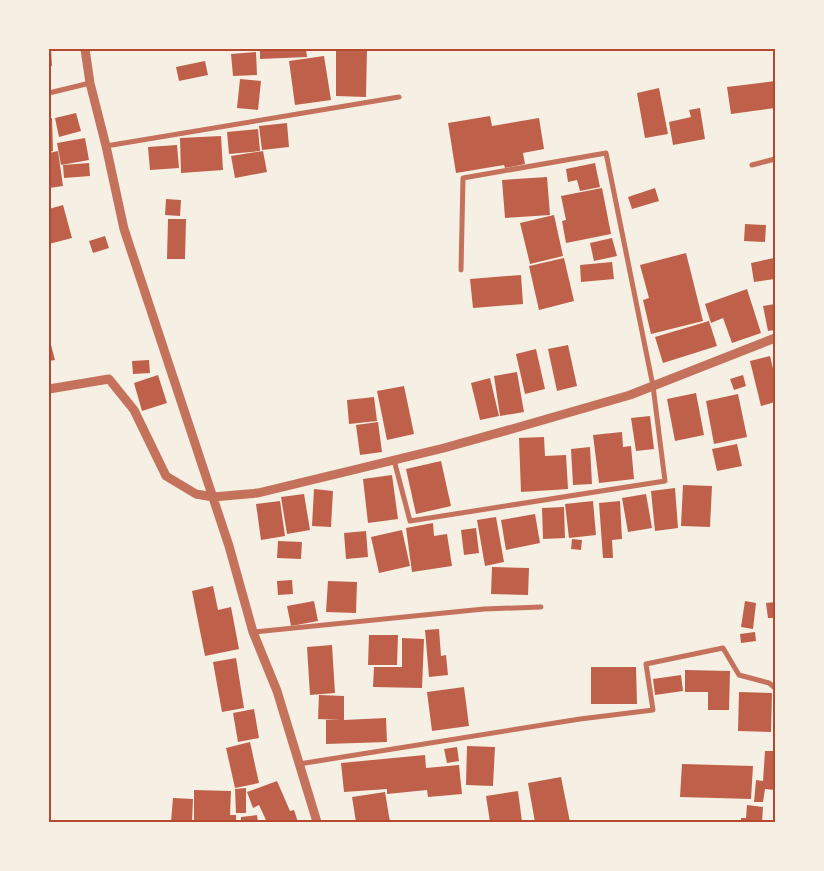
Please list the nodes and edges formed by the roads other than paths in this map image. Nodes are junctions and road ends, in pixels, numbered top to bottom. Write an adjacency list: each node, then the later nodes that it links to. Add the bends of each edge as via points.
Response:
1 (85, 49): 2 (street)
2 (90, 83): 3 (street); 5 (street)
3 (49, 93)
4 (399, 97): 5 (street)
5 (106, 146): 13 (street, via 124,229)
6 (775, 159): 7 (street)
7 (752, 165)
8 (461, 270): 10 (street, via 463,178 606,153)
9 (775, 338): 10 (street)
10 (653, 386): 12 (street, via 519,428); 12 (street, via 665,481 410,521)
11 (49, 389): 13 (street, via 109,378 134,410 166,476 196,494)
12 (394, 460): 13 (street, via 258,493)
13 (213, 497): 15 (street)
14 (542, 607): 15 (street, via 484,609)
15 (253, 632): 17 (street, via 277,691)
16 (775, 688): 17 (street, via 769,682 739,675 724,648 646,664 653,710 570,720)
17 (299, 764): 18 (street)
18 (317, 822)

